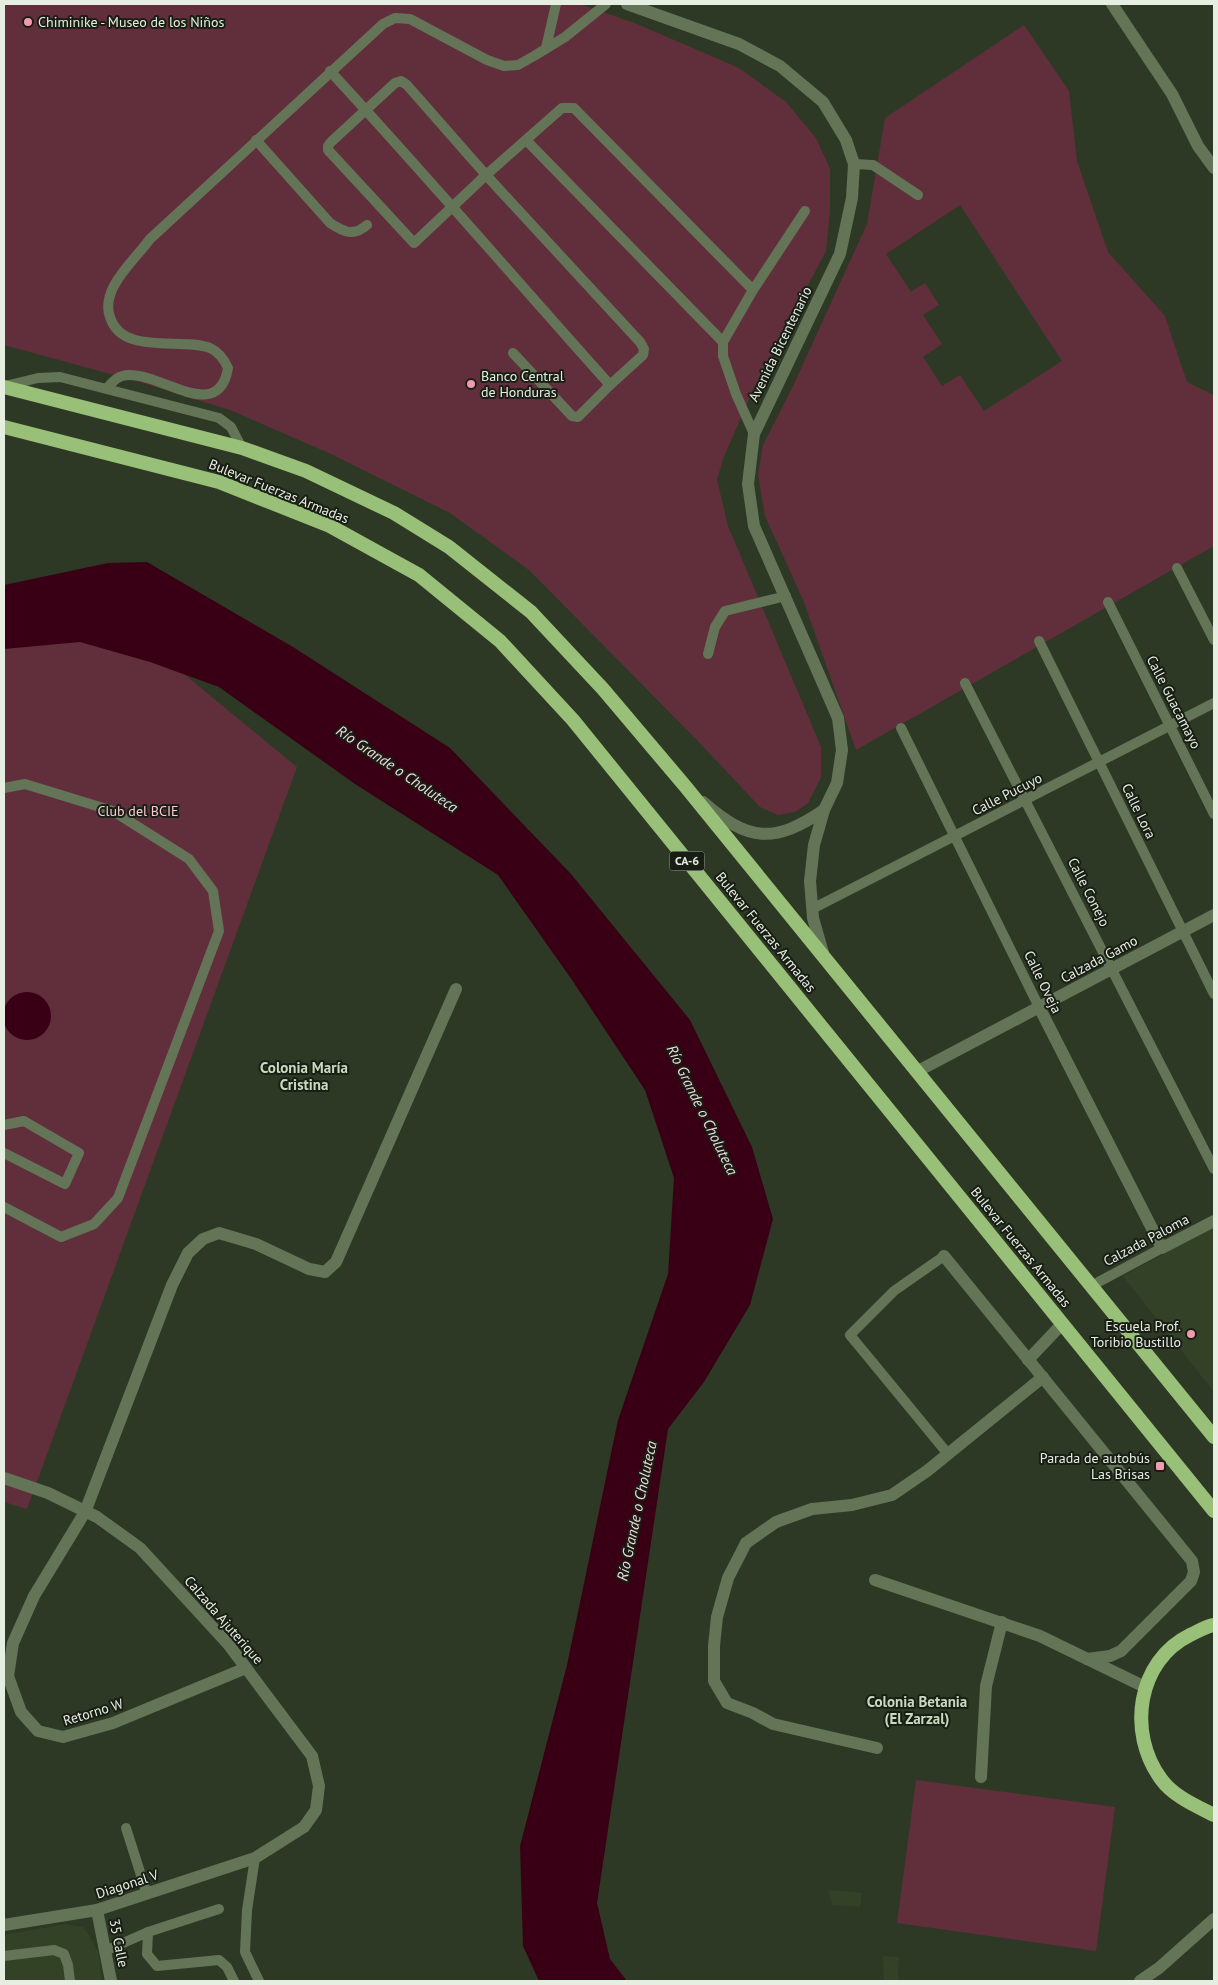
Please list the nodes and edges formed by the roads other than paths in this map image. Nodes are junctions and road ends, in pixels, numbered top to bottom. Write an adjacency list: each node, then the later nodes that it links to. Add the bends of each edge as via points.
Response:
1 (556, 4): 5 (lane)
2 (606, 4): 5 (lane)
3 (628, 4): 10 (street, Avenida Bicentenario, via 739,44 780,66 824,102 846,140)
4 (1112, 4): 11 (street, via 1172,94 1198,146)
5 (546, 48): 6 (lane, via 518,65 504,66 410,19 395,18 365,38)
6 (330, 71): 7 (lane); 8 (lane)
7 (366, 111): 12 (lane, via 401,80); 14 (lane); 14 (lane, via 331,142 328,150 414,243)
8 (256, 140): 16 (lane, via 330,223 344,232 354,233); 22 (lane, via 150,239 114,285 108,304 114,326 128,337 213,349 228,368 224,381 212,394 199,395 133,374 115,378)
9 (526, 140): 12 (lane); 17 (lane, via 562,108 574,108); 18 (lane)
10 (854, 164): 13 (lane, via 873,165); 24 (street, Avenida Bicentenario, via 852,198 840,254)
11 (1214, 168)
12 (486, 175): 14 (lane); 20 (lane, via 644,349 643,355)
13 (918, 194)
14 (452, 208): 20 (lane)
15 (804, 211): 17 (lane)
16 (367, 225)
17 (753, 290): 18 (lane)
18 (724, 342): 24 (lane, via 726,366)
19 (513, 353): 20 (lane, via 572,416 578,417)
20 (610, 385)
21 (4, 387): 22 (lane, via 38,378 60,377); 25 (highway, Bulevar Fuerzas Armadas)
22 (107, 388): 25 (lane, via 219,418 231,427)
23 (4, 427): 60 (highway, Bulevar Fuerzas Armadas / CA-6, via 219,482 330,526 419,575 500,641 573,720)
24 (754, 434): 27 (street, Avenida Bicentenario, via 748,484 754,526)
25 (242, 448): 37 (highway, Bulevar Fuerzas Armadas, via 347,489 449,546 531,612 604,689)
26 (1177, 568): 30 (lane)
27 (786, 596): 31 (lane, via 725,611 715,627); 40 (street, Avenida Bicentenario, via 838,718 842,750 837,783)
28 (1108, 602): 34 (lane, Calle Guacamayo)
29 (1039, 640): 36 (lane, Calle Lora)
30 (1214, 640)
31 (708, 654)
32 (966, 683): 39 (lane, Calle Conejo)
33 (1214, 703): 34 (lane, Calle Pucuyo)
34 (1170, 725): 36 (lane, Calle Pucuyo); 41 (lane, Calle Guacamayo)
35 (901, 728): 42 (lane, Calle Oveja)
36 (1099, 762): 39 (lane, Calle Pucuyo); 45 (lane, Calle Lora)
37 (685, 786): 40 (street, Avenida Bicentenario, via 721,818 759,834 780,834 801,826); 46 (highway, Bulevar Fuerzas Armadas)
38 (4, 788): 55 (lane, via 25,784 112,811 189,859 213,891 219,931 118,1198 94,1224 61,1237)
39 (1027, 799): 42 (lane, Calle Pucuyo); 47 (lane, Calle Conejo)
40 (824, 810): 43 (street, Avenida Bicentenario, via 814,845 810,882)
41 (1214, 814)
42 (954, 836): 43 (lane, Calle Pucuyo); 50 (lane, Calle Oveja)
43 (812, 909): 46 (street, Avenida Bicentenario)
44 (1214, 915): 45 (street, Calzada Gamo)
45 (1183, 931): 47 (street, Calzada Gamo); 49 (lane, Calle Lora)
46 (823, 953): 51 (highway, Bulevar Fuerzas Armadas)
47 (1112, 968): 50 (street, Calzada Gamo); 54 (lane, Calle Conejo)
48 (456, 989): 67 (street, Retorno W, via 336,1262 325,1272 309,1269 256,1244 219,1234 203,1239 188,1253 172,1285)
49 (1214, 994)
50 (1039, 1007): 51 (street, Calzada Gamo); 57 (street, Calle Oveja)
51 (918, 1071): 59 (highway, Bulevar Fuerzas Armadas)
52 (4, 1125): 53 (lane, via 24,1121 79,1153 64,1184)
53 (4, 1153)
54 (1214, 1169)
55 (4, 1207)
56 (1214, 1221): 57 (street, Calzada Paloma)
57 (1162, 1248): 59 (lane, Calzada Paloma)
58 (944, 1256): 61 (street); 64 (lane, via 894,1291 850,1335)
59 (1091, 1286): 63 (highway, Bulevar Fuerzas Armadas)
60 (1062, 1324): 61 (street); 66 (highway, Bulevar Fuerzas Armadas / CA-6)
61 (1028, 1360): 62 (street)
62 (1043, 1377): 64 (street); 71 (street, via 1192,1561 1194,1572 1191,1580 1122,1651)
63 (1214, 1437)
64 (948, 1454): 74 (street, via 892,1495 812,1510 776,1522 746,1543 728,1578 717,1617 714,1681 727,1703 773,1724)
65 (4, 1478): 67 (street, Calzada Ajuterique, via 48,1493)
66 (1214, 1511)
67 (85, 1512): 72 (street, Calzada Ajuterique, via 140,1548); 72 (street, Retorno W, via 34,1596 13,1644 8,1676 21,1712 38,1731 63,1738 113,1723)
68 (875, 1580): 69 (street)
69 (1002, 1622): 71 (street); 75 (street, via 986,1686)
70 (1214, 1625): 73 (highway, via 1180,1640 1164,1654)
71 (1087, 1659): 73 (street)
72 (246, 1668): 78 (street, Calzada Ajuterique, via 312,1756 319,1786 316,1810 304,1827)
73 (1145, 1687): 76 (highway, via 1141,1703 1143,1744 1161,1780 1190,1803)
74 (877, 1748)
75 (981, 1777)
76 (1214, 1815)
77 (126, 1828): 79 (lane)
78 (255, 1858): 79 (street, Diagonal V); 90 (lane, via 245,1952)
79 (146, 1894): 81 (street, Diagonal V)
80 (219, 1909): 84 (lane)
81 (97, 1910): 83 (street, Diagonal V); 85 (street, 35 Calle)
82 (1214, 1919): 91 (street)
83 (4, 1925)
84 (148, 1932): 85 (lane); 89 (lane, via 147,1954 157,1966 219,1960)
85 (105, 1950): 88 (street, 35 Calle)
86 (4, 1956): 87 (lane, via 54,1950 64,1954)
87 (70, 1981)
88 (111, 1981)
89 (234, 1981)
90 (259, 1981)
91 (1140, 1981)

